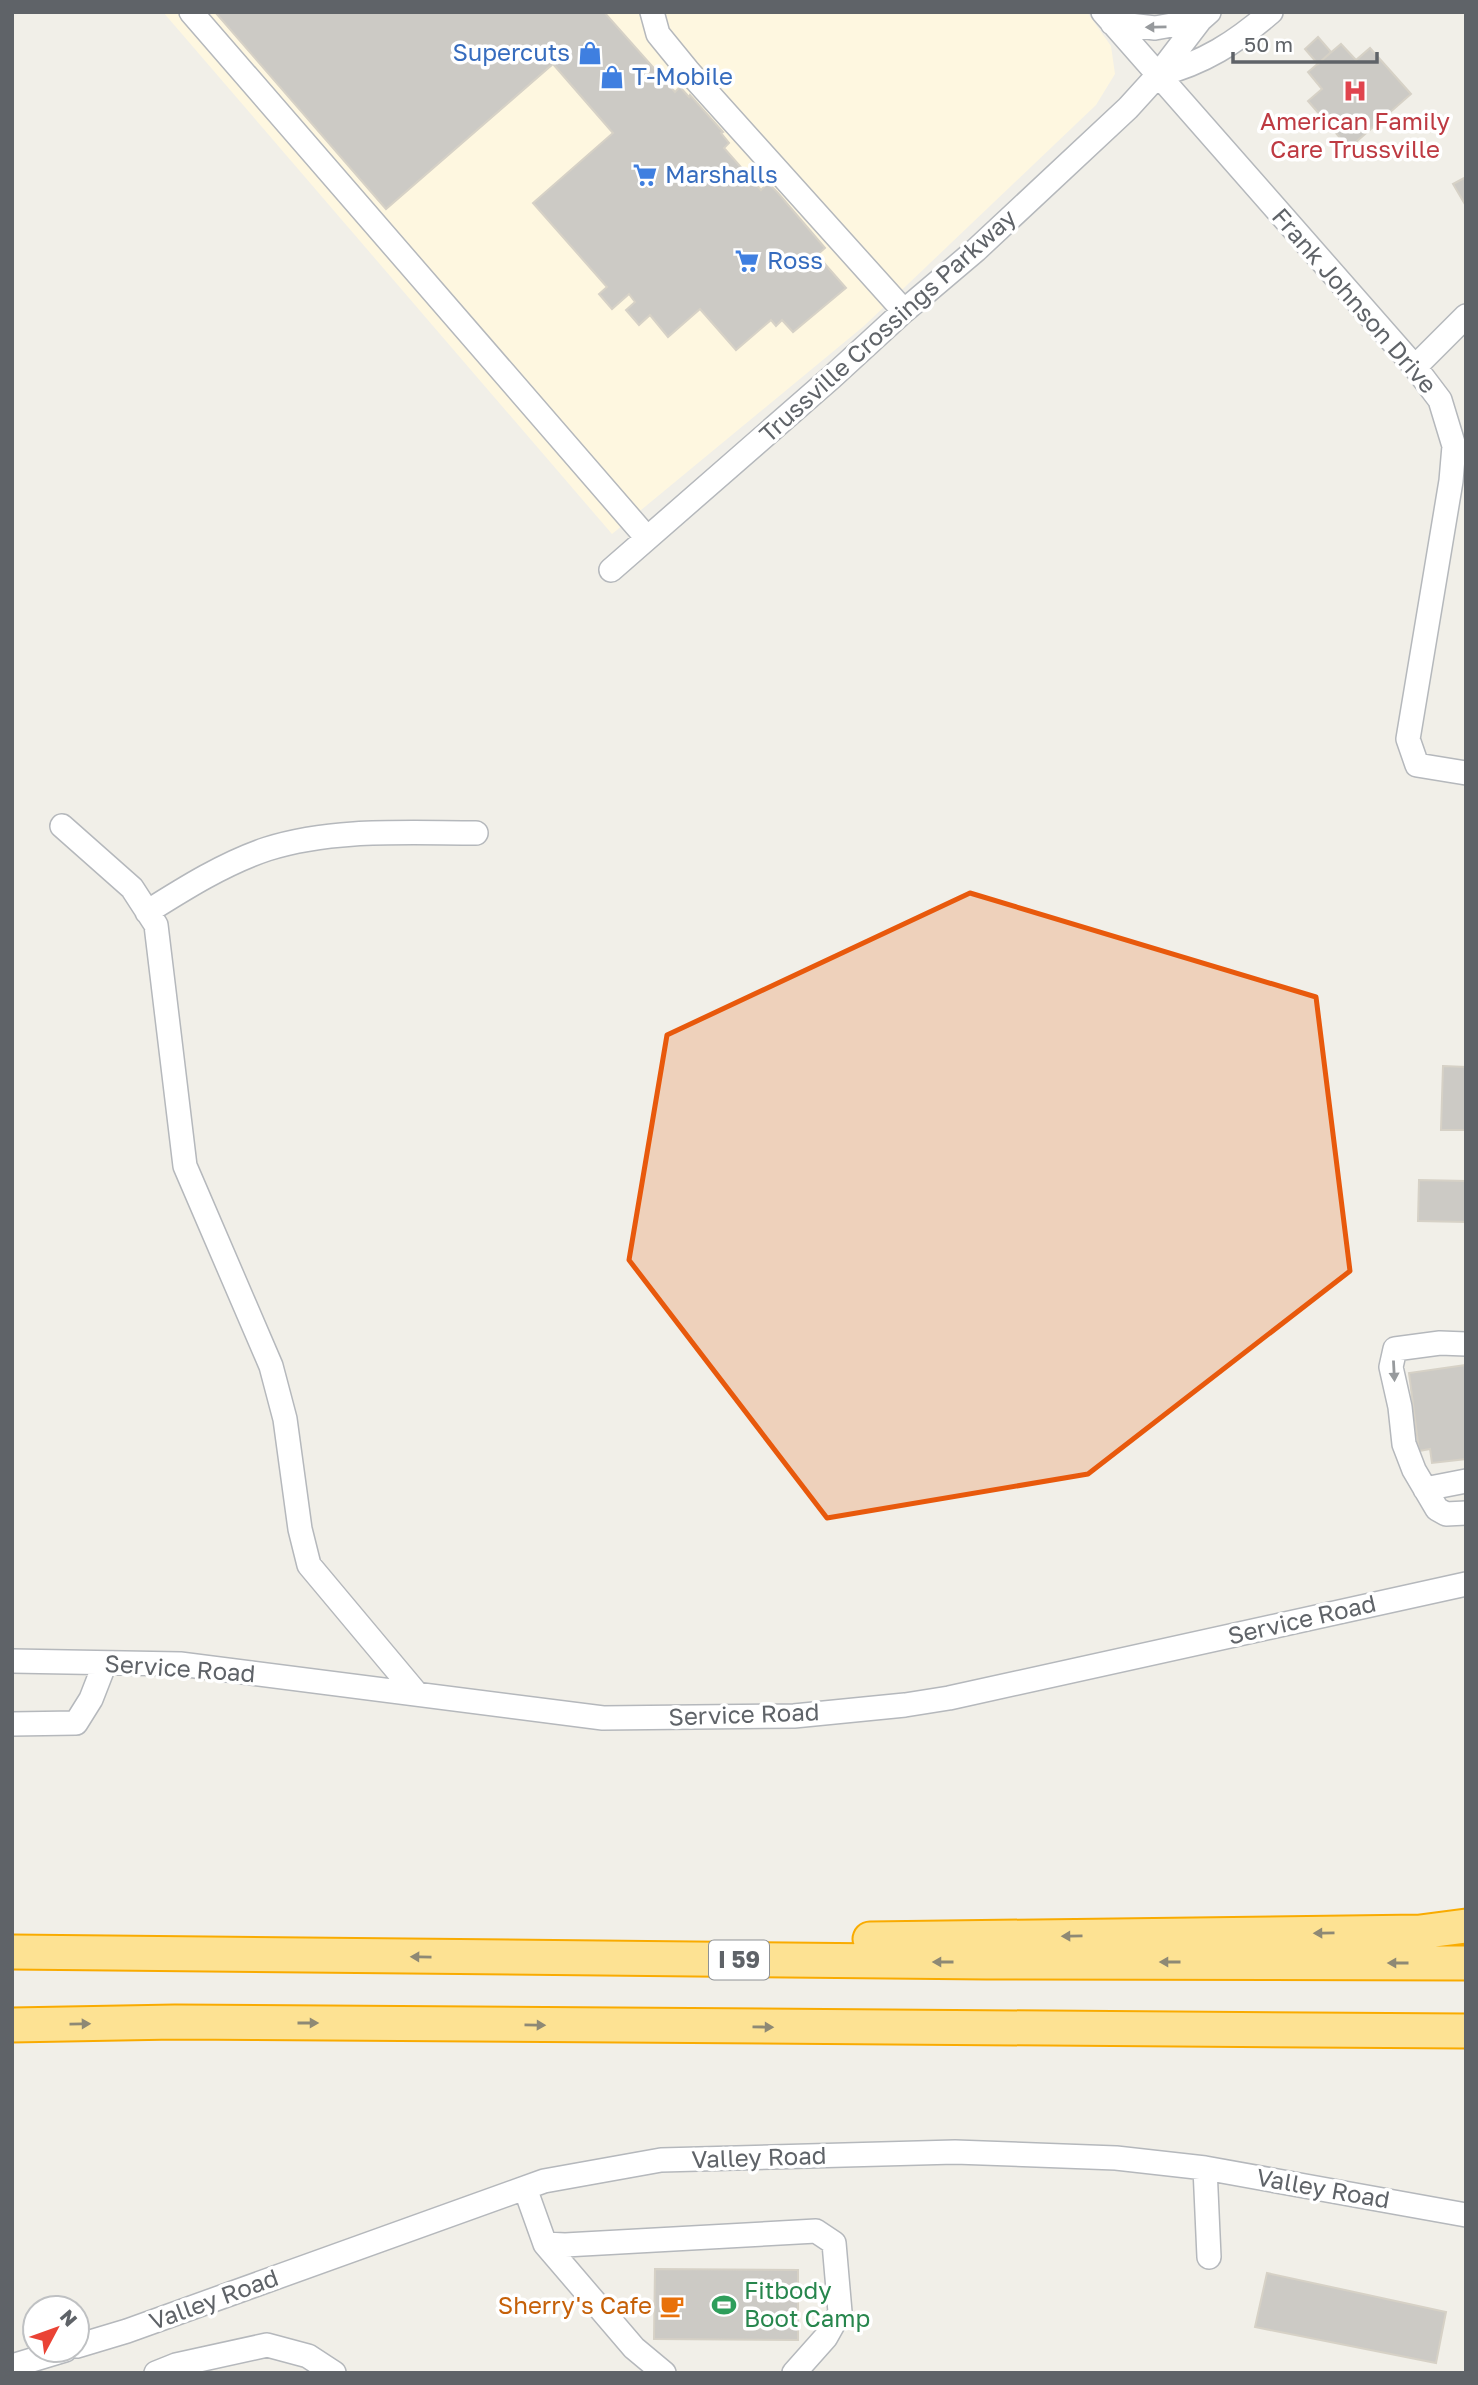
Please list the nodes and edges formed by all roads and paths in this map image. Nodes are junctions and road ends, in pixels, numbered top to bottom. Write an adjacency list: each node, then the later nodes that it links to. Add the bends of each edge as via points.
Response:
1 (191, 12): 10 (street)
2 (652, 12): 7 (street, via 658,34 689,72)
3 (1271, 12): 6 (street, via 1230,44 1186,67)
4 (1204, 16): 5 (street, one-way to 5, via 1154,28); 6 (street, Trussville Crossings Parkway)
5 (1108, 17): 6 (street, Frank Johnson Drive)
6 (1157, 75): 7 (street, Trussville Crossings Parkway, via 1128,108 976,250); 9 (street, Frank Johnson Drive)
7 (904, 311): 10 (street, Trussville Crossings Parkway)
8 (1466, 316): 9 (street)
9 (1415, 367): 12 (street, Frank Johnson Drive, via 1440,400 1454,446 1408,739 1418,765)
10 (647, 538): 11 (street, Trussville Crossings Parkway)
11 (611, 570)
12 (1466, 773)
13 (62, 826): 15 (street, via 132,888)
14 (476, 833): 15 (street, via 368,834 316,838 266,849 188,886)
15 (148, 912): 23 (street, via 156,925 185,1166 271,1366 285,1419 309,1565)
16 (1466, 1344): 18 (street, one-way to 18, via 1395,1349 1391,1367 1404,1444)
17 (1466, 1481): 18 (street)
18 (1425, 1489): 19 (street, via 1437,1509 1446,1514)
19 (1466, 1513)
20 (1466, 1584): 23 (street, Service Road, via 905,1705 794,1716 603,1718)
21 (12, 1661): 22 (street, Service Road)
22 (105, 1663): 23 (street, Service Road, via 180,1664); 24 (street, via 76,1723)
23 (417, 1694)
24 (12, 1724)
25 (1466, 1926): 27 (highway, one-way to 27, via 1420,1932 739,1940)
26 (12, 1952): 27 (highway, I 59, one-way to 26)
27 (474, 1958): 28 (highway, I 59, one-way to 27)
28 (1466, 1963)
29 (12, 2025): 30 (highway, one-way to 30, via 175,2022)
30 (1466, 2031)
31 (1205, 2168): 32 (street, Valley Road, via 1116,2158 955,2152 661,2160); 33 (street, Valley Road); 35 (street)
32 (525, 2188): 34 (street); 36 (street, Valley Road)
33 (1466, 2215)
34 (545, 2244): 41 (street, via 634,2348); 42 (street, via 816,2231 834,2243 840,2312 826,2337)
35 (1209, 2257)
36 (91, 2342)
37 (44, 2365): 38 (street)
38 (12, 2366)
39 (156, 2373): 40 (street, via 267,2345 308,2356)
40 (334, 2373)
41 (664, 2373)
42 (794, 2373)

